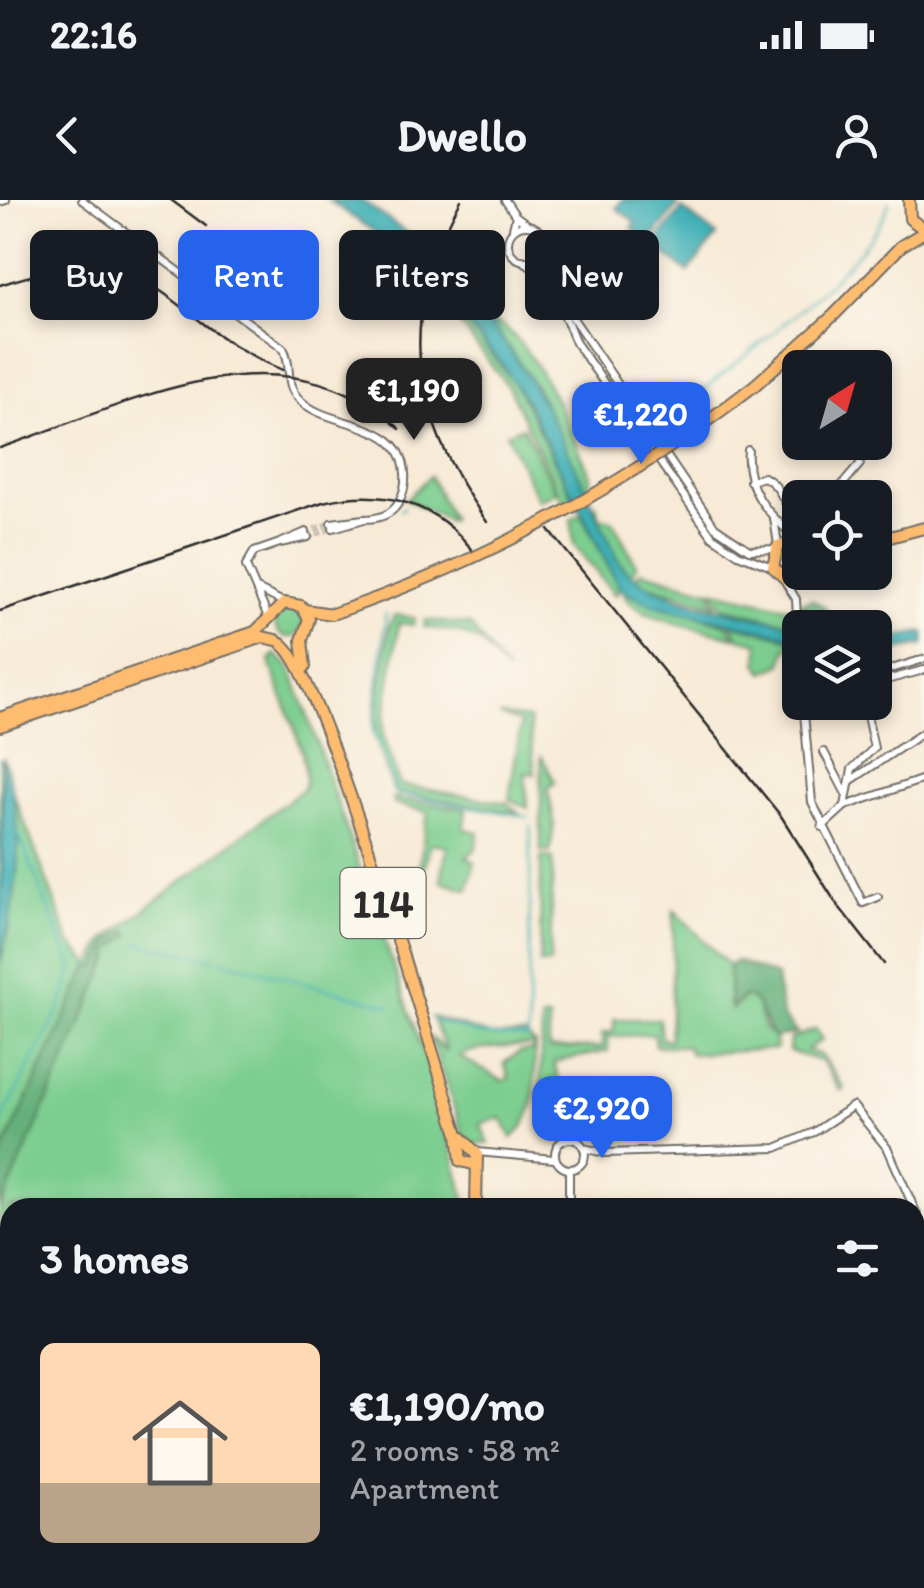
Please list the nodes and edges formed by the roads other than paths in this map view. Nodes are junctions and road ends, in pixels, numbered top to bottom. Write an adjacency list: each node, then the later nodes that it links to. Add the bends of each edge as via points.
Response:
1 (82, 200): 21 (street, via 283,348 300,401 394,446 405,471 400,500 387,515)
2 (504, 200): 4 (street)
3 (907, 202): 5 (main road)
4 (515, 215): 6 (street); 9 (street)
5 (910, 219): 8 (main road); 10 (main road)
6 (528, 225): 7 (street); 9 (street)
7 (535, 230)
8 (924, 230): 10 (main road)
9 (512, 232): 12 (street, via 510,251)
10 (901, 246): 36 (main road, bridge, via 756,385 682,440 574,508 469,562)
11 (525, 259): 12 (street)
12 (522, 260): 27 (street, via 535,269 626,417 712,536)
13 (576, 320): 26 (street, via 725,538 755,552)
14 (748, 450): 17 (street)
15 (860, 464): 16 (street)
16 (847, 480)
17 (750, 481): 18 (street, via 764,477); 19 (street)
18 (782, 497)
19 (773, 517): 20 (street); 26 (street)
20 (782, 525)
21 (332, 526)
22 (924, 528): 24 (main road)
23 (307, 535): 29 (street, via 250,557 246,571)
24 (892, 536)
25 (782, 546): 26 (main road)
26 (777, 547): 27 (main road)
27 (773, 567): 28 (main road)
28 (782, 578)
29 (254, 586): 33 (street); 37 (street)
30 (790, 590): 32 (street)
31 (801, 590): 32 (street)
32 (796, 600): 35 (street)
33 (284, 602): 34 (main road); 37 (main road)
34 (304, 610): 36 (main road); 38 (main road, 114)
35 (796, 610)
36 (332, 614): 38 (main road)
37 (268, 620): 39 (main road, 114); 47 (main road, via 255,632)
38 (305, 635): 39 (main road); 43 (main road, 114)
39 (279, 642): 43 (main road, 114); 47 (main road, via 263,637)
40 (924, 659): 41 (street)
41 (892, 669)
42 (924, 670): 44 (street)
43 (305, 673): 59 (main road, 114)
44 (892, 681)
45 (804, 720): 53 (street, via 808,776)
46 (864, 720): 51 (street, via 874,748 852,769)
47 (1, 723)
48 (924, 732): 51 (street)
49 (824, 752): 51 (street)
50 (924, 779): 52 (street)
51 (845, 788): 52 (street)
52 (845, 806): 53 (street)
53 (822, 828): 54 (street, via 863,902)
54 (878, 897)
55 (556, 1147): 56 (street, via 571,1138); 58 (street); 61 (street)
56 (584, 1148): 57 (street); 60 (street)
57 (604, 1153): 60 (street); 65 (street, via 776,1148 854,1106 888,1149)
58 (530, 1154): 59 (street); 61 (street)
59 (470, 1157): 63 (main road, 114)
60 (584, 1158): 62 (street)
61 (555, 1159): 62 (street)
62 (569, 1169): 64 (street)
63 (474, 1198)
64 (570, 1198)
65 (910, 1198)

